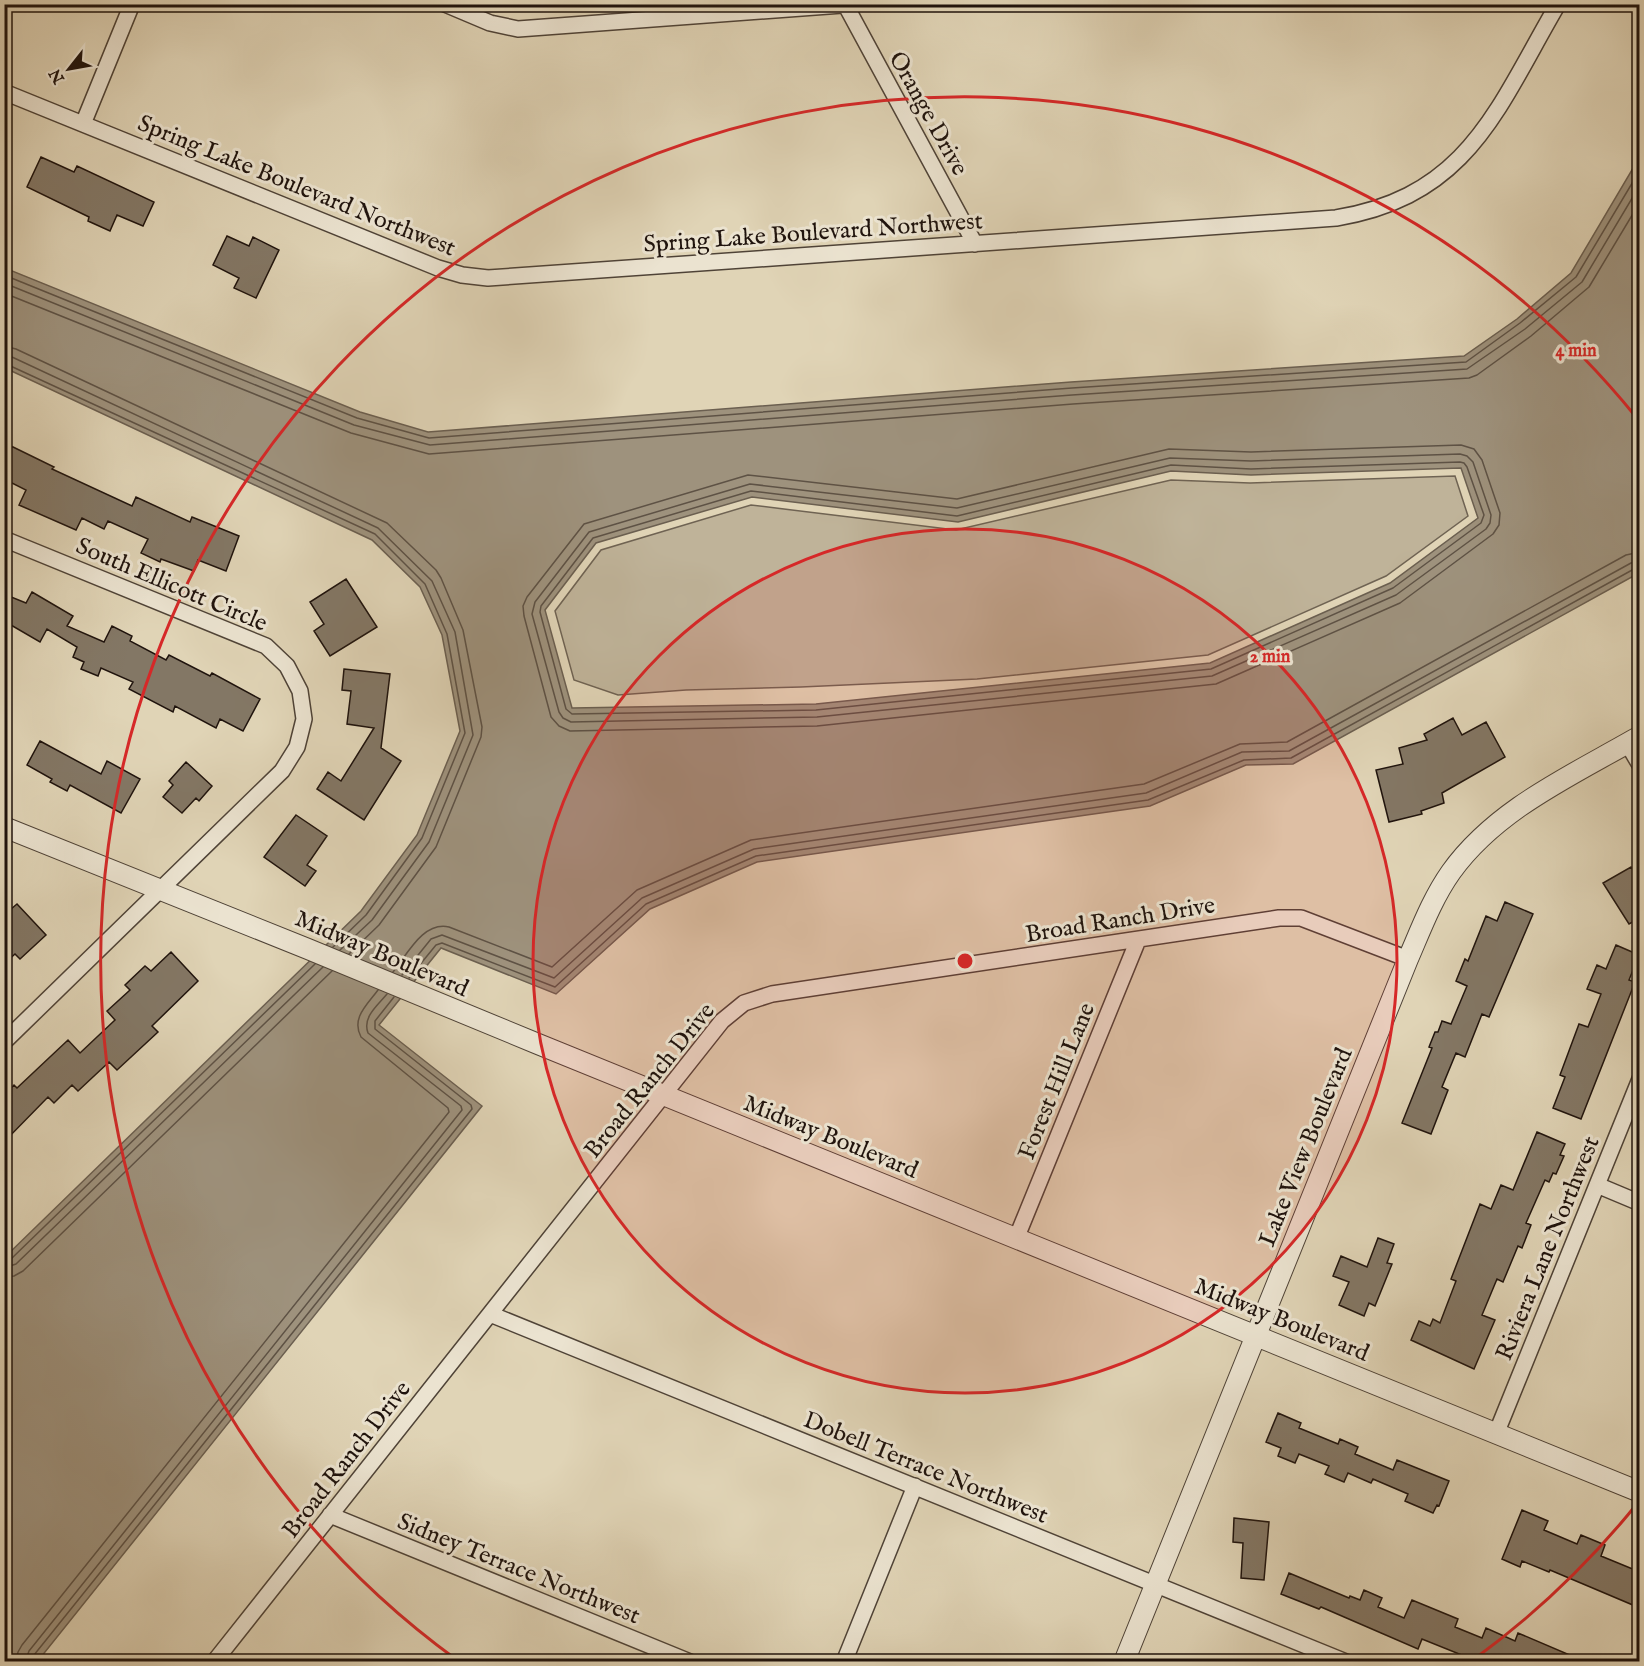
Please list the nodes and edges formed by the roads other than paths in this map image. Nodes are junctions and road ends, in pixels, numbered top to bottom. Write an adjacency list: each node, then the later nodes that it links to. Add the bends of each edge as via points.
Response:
1 (132, 4): 7 (street)
2 (445, 4): 5 (street, via 490,22 518,28)
3 (856, 4): 5 (street)
4 (1558, 4): 8 (street, Spring Lake Boulevard Northwest, via 1472,146 1439,177 1401,200 1336,218)
5 (845, 5): 8 (street, Orange Drive)
6 (4, 92): 7 (street, Spring Lake Boulevard Northwest)
7 (83, 124): 8 (street, Spring Lake Boulevard Northwest, via 462,275 488,278)
8 (975, 244)
9 (4, 539): 13 (street, South Ellicott Circle, via 266,646 287,666 300,691 304,719 297,747 282,771)
10 (1633, 740): 11 (street); 15 (street, Lake View Boulevard, via 1531,799 1487,831 1451,872)
11 (1640, 765)
12 (4, 827): 13 (street, Midway Boulevard)
13 (160, 890): 16 (street, South Ellicott Circle); 18 (street, Midway Boulevard)
14 (1138, 939): 15 (street, Broad Ranch Drive, via 1301,918); 18 (street, Broad Ranch Drive, via 762,997 744,1003 722,1021); 21 (street, Forest Hill Lane)
15 (1408, 958): 23 (street, Lake View Boulevard)
16 (4, 1042)
17 (1640, 1079): 19 (street, Riviera Lane Northwest)
18 (663, 1095): 21 (street, Midway Boulevard); 22 (street, Broad Ranch Drive)
19 (1597, 1185): 20 (street); 24 (street, Riviera Lane Northwest)
20 (1640, 1203)
21 (1016, 1239): 23 (street, Midway Boulevard)
22 (490, 1314): 25 (street, Dobell Terrace Northwest); 27 (street, Broad Ranch Drive)
23 (1256, 1336): 24 (street, Midway Boulevard); 28 (street, Lake View Boulevard)
24 (1496, 1434): 26 (street, Midway Boulevard)
25 (915, 1486): 28 (street, Dobell Terrace Northwest); 31 (street)
26 (1640, 1492)
27 (330, 1515): 29 (street, Broad Ranch Drive); 30 (street, Sidney Terrace Northwest)
28 (1155, 1584): 32 (street, Lake View Boulevard); 33 (street, Dobell Terrace Northwest)
29 (214, 1662)
30 (690, 1662)
31 (844, 1662)
32 (1124, 1662)
33 (1346, 1662)

